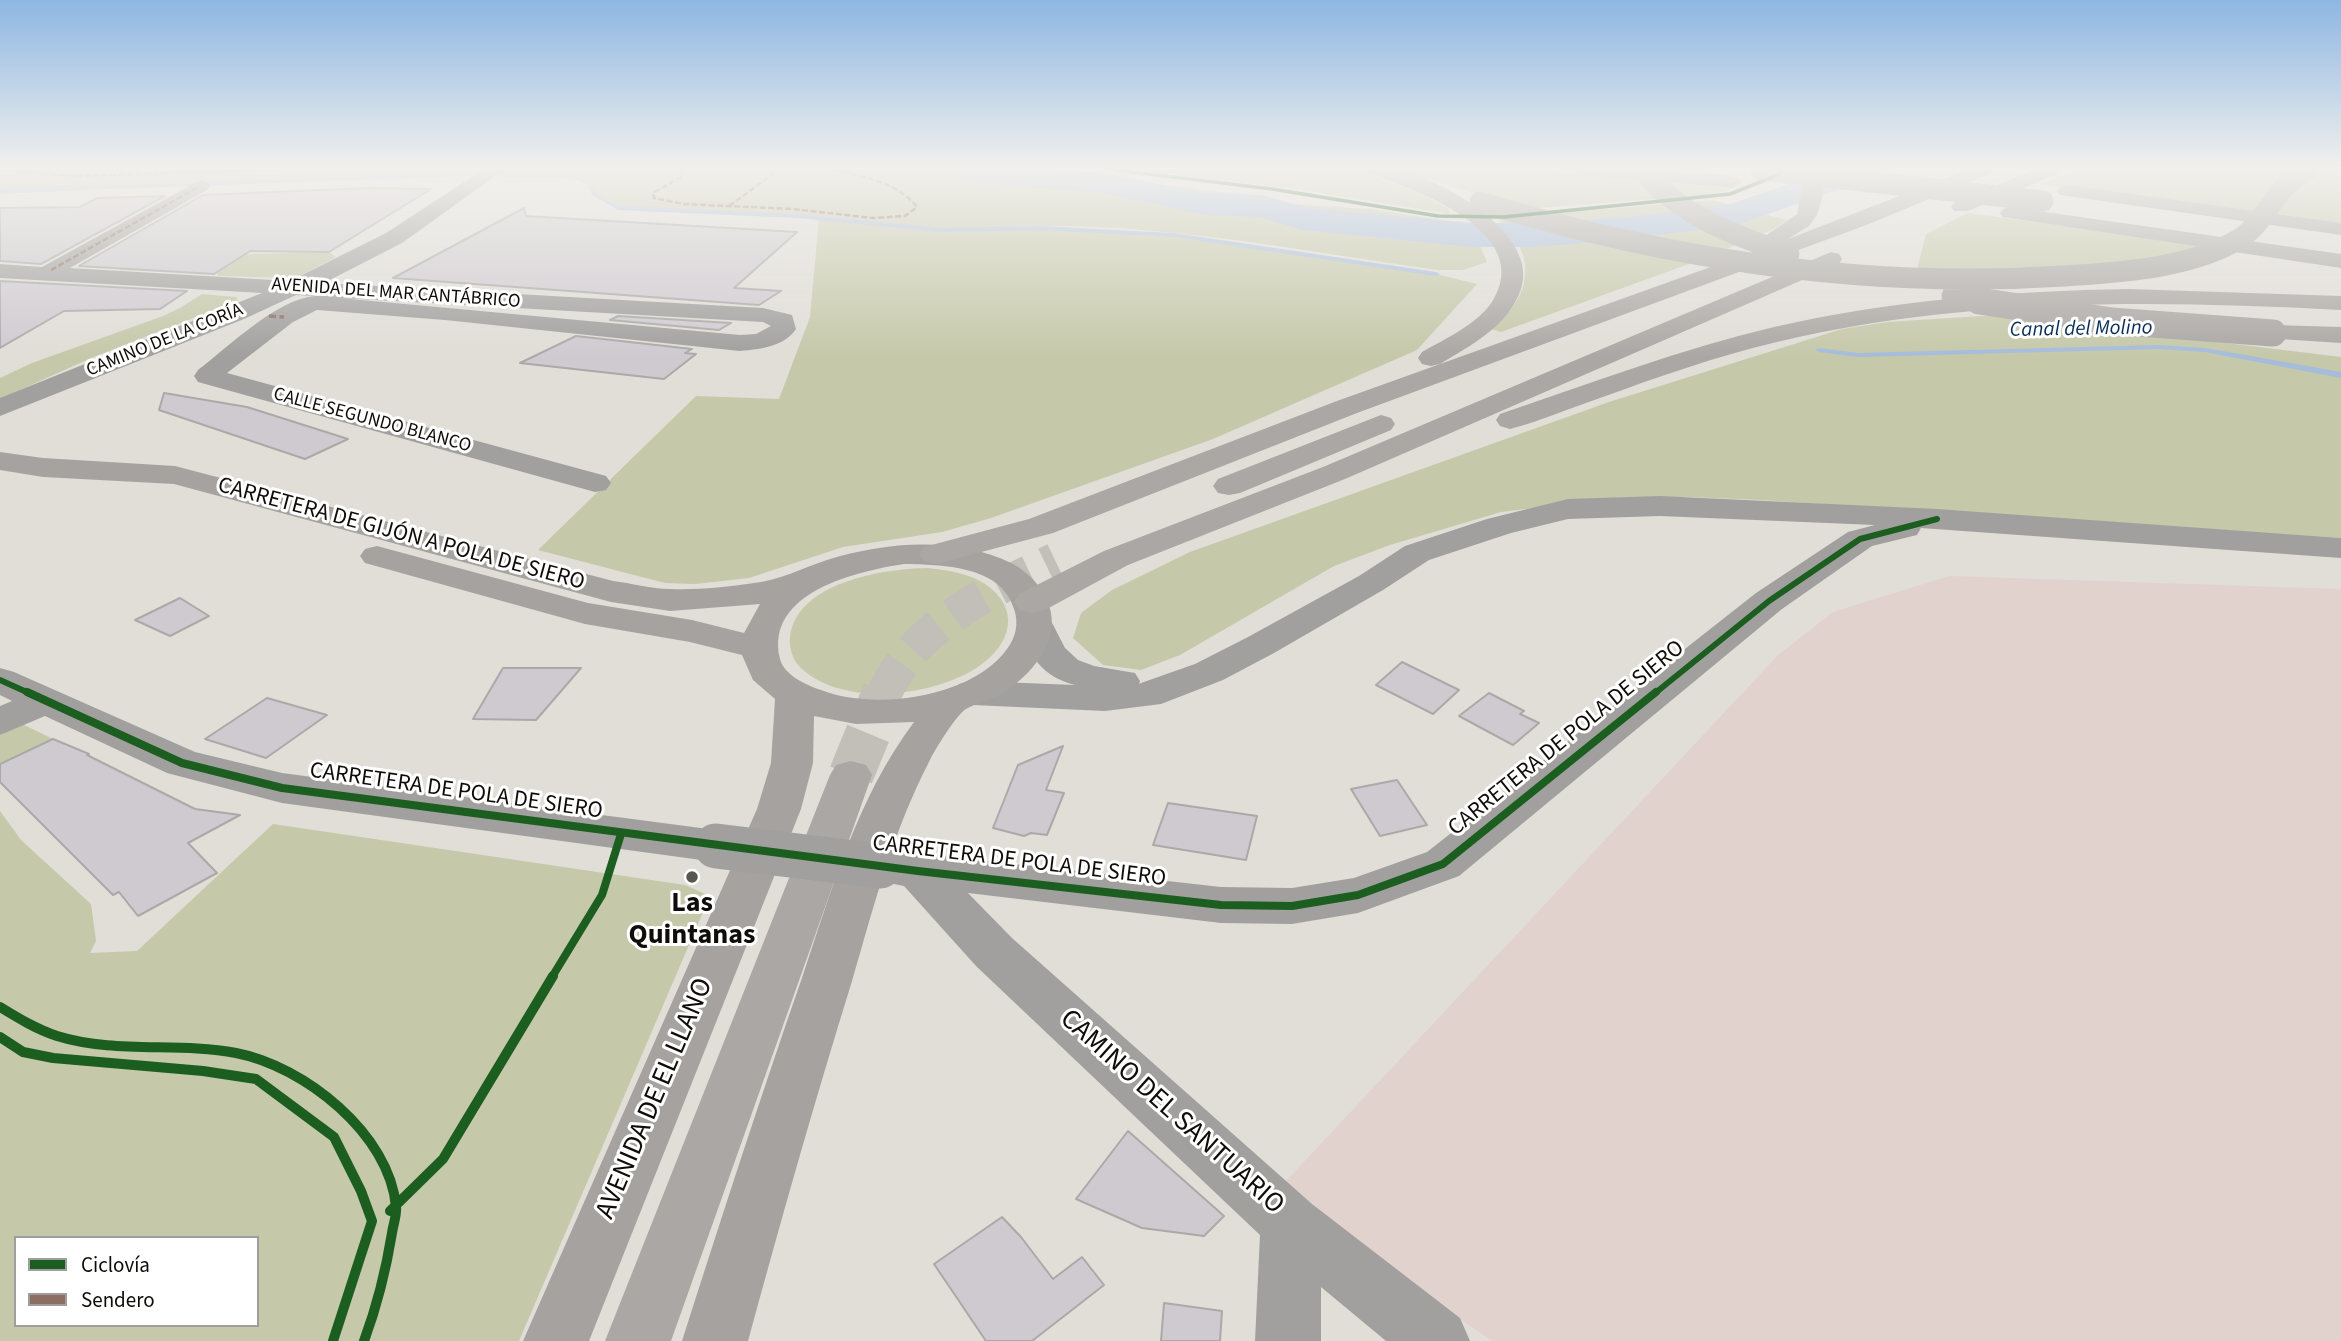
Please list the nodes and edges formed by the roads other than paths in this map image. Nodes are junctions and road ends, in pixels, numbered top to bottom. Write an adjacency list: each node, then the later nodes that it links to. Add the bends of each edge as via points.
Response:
1 (120, 232): 14 (street)
2 (403, 232): 17 (street, CAMINO DE LA CORÍA)
3 (1495, 232): 23 (highway, via 1513,272 1503,303 1472,334)
4 (1579, 232): 10 (highway, bridge, via 1730,261 1815,272 2057,278 2149,267 2215,250)
5 (1732, 232): 20 (highway, bridge, via 1871,278 2054,314 2199,330)
6 (1789, 232): 19 (highway)
7 (1829, 232): 19 (highway)
8 (2138, 232): 13 (highway)
9 (2246, 232): 11 (highway, bridge)
10 (2250, 232)
11 (2341, 246)
12 (1848, 252): 16 (highway)
13 (2341, 261)
14 (51, 270)
15 (0, 271): 17 (street, AVENIDA DEL MAR CANTÁBRICO)
16 (1792, 274): 19 (highway); 27 (highway)
17 (293, 288): 21 (street, AVENIDA DEL MAR CANTÁBRICO, via 763,315 783,320 783,329 762,341 740,343 317,303 297,309); 22 (street, CAMINO DE LA CORÍA)
18 (2341, 303): 27 (highway, via 2183,295 2082,297 2009,300 1847,319 1695,357 1425,448)
19 (1611, 321): 23 (highway); 33 (highway)
20 (2341, 335)
21 (256, 339): 28 (street, CALLE SEGUNDO BLANCO, via 207,376)
22 (52, 388): 24 (street, CAMINO DE LA CORÍA); 25 (street, CAMINO DE LA CORÍA, via 13,417)
23 (1347, 407): 32 (highway, via 1041,526)
24 (0, 408)
25 (0, 436)
26 (0, 461): 34 (main road, CARRETERA DE GIJÓN A POLA DE SIERO, via 40,468 175,475 611,591 670,600 755,594)
27 (1334, 473): 35 (highway, via 1116,558)
28 (595, 483)
29 (0, 490): 36 (main road, CARRETERA DE GIJÓN A POLA DE SIERO, via 74,485 131,488 585,613 692,631)
30 (1937, 519): 31 (street); 37 (street, via 1660,506 1569,509 1417,553); 44 (street, CARRETERA DE POLA DE SIERO, via 1860,539 1769,601 1443,864 1358,895 1292,906 1221,905)
31 (2341, 548)
32 (936, 554): 34 (main road, via 870,559); 35 (main road, via 979,562 1013,578)
33 (1055, 559)
34 (802, 584): 36 (main road, via 764,623)
35 (1034, 613): 37 (street, via 1050,655 1094,680 1168,681); 40 (main road, via 1027,650 1013,667)
36 (758, 648): 39 (main road, via 768,674)
37 (1209, 672): 40 (street, via 1147,695 1105,699)
38 (0, 680): 41 (street, CARRETERA DE POLA DE SIERO)
39 (795, 696): 40 (main road, via 828,707 868,712 910,710); 46 (main road, AVENIDA DE EL LLANO, via 792,763 779,809)
40 (962, 696): 48 (main road, via 911,755 878,821)
41 (44, 701): 42 (street); 44 (street, CARRETERA DE POLA DE SIERO, bridge, via 182,762 282,788)
42 (0, 722)
43 (851, 775): 47 (highway)
44 (899, 869): 45 (street, CAMINO DEL SANTUARIO)
45 (1291, 1224): 49 (street); 50 (street, CAMINO DEL SANTUARIO)
46 (556, 1341)
47 (638, 1341)
48 (715, 1341)
49 (1288, 1341)
50 (1437, 1341)

